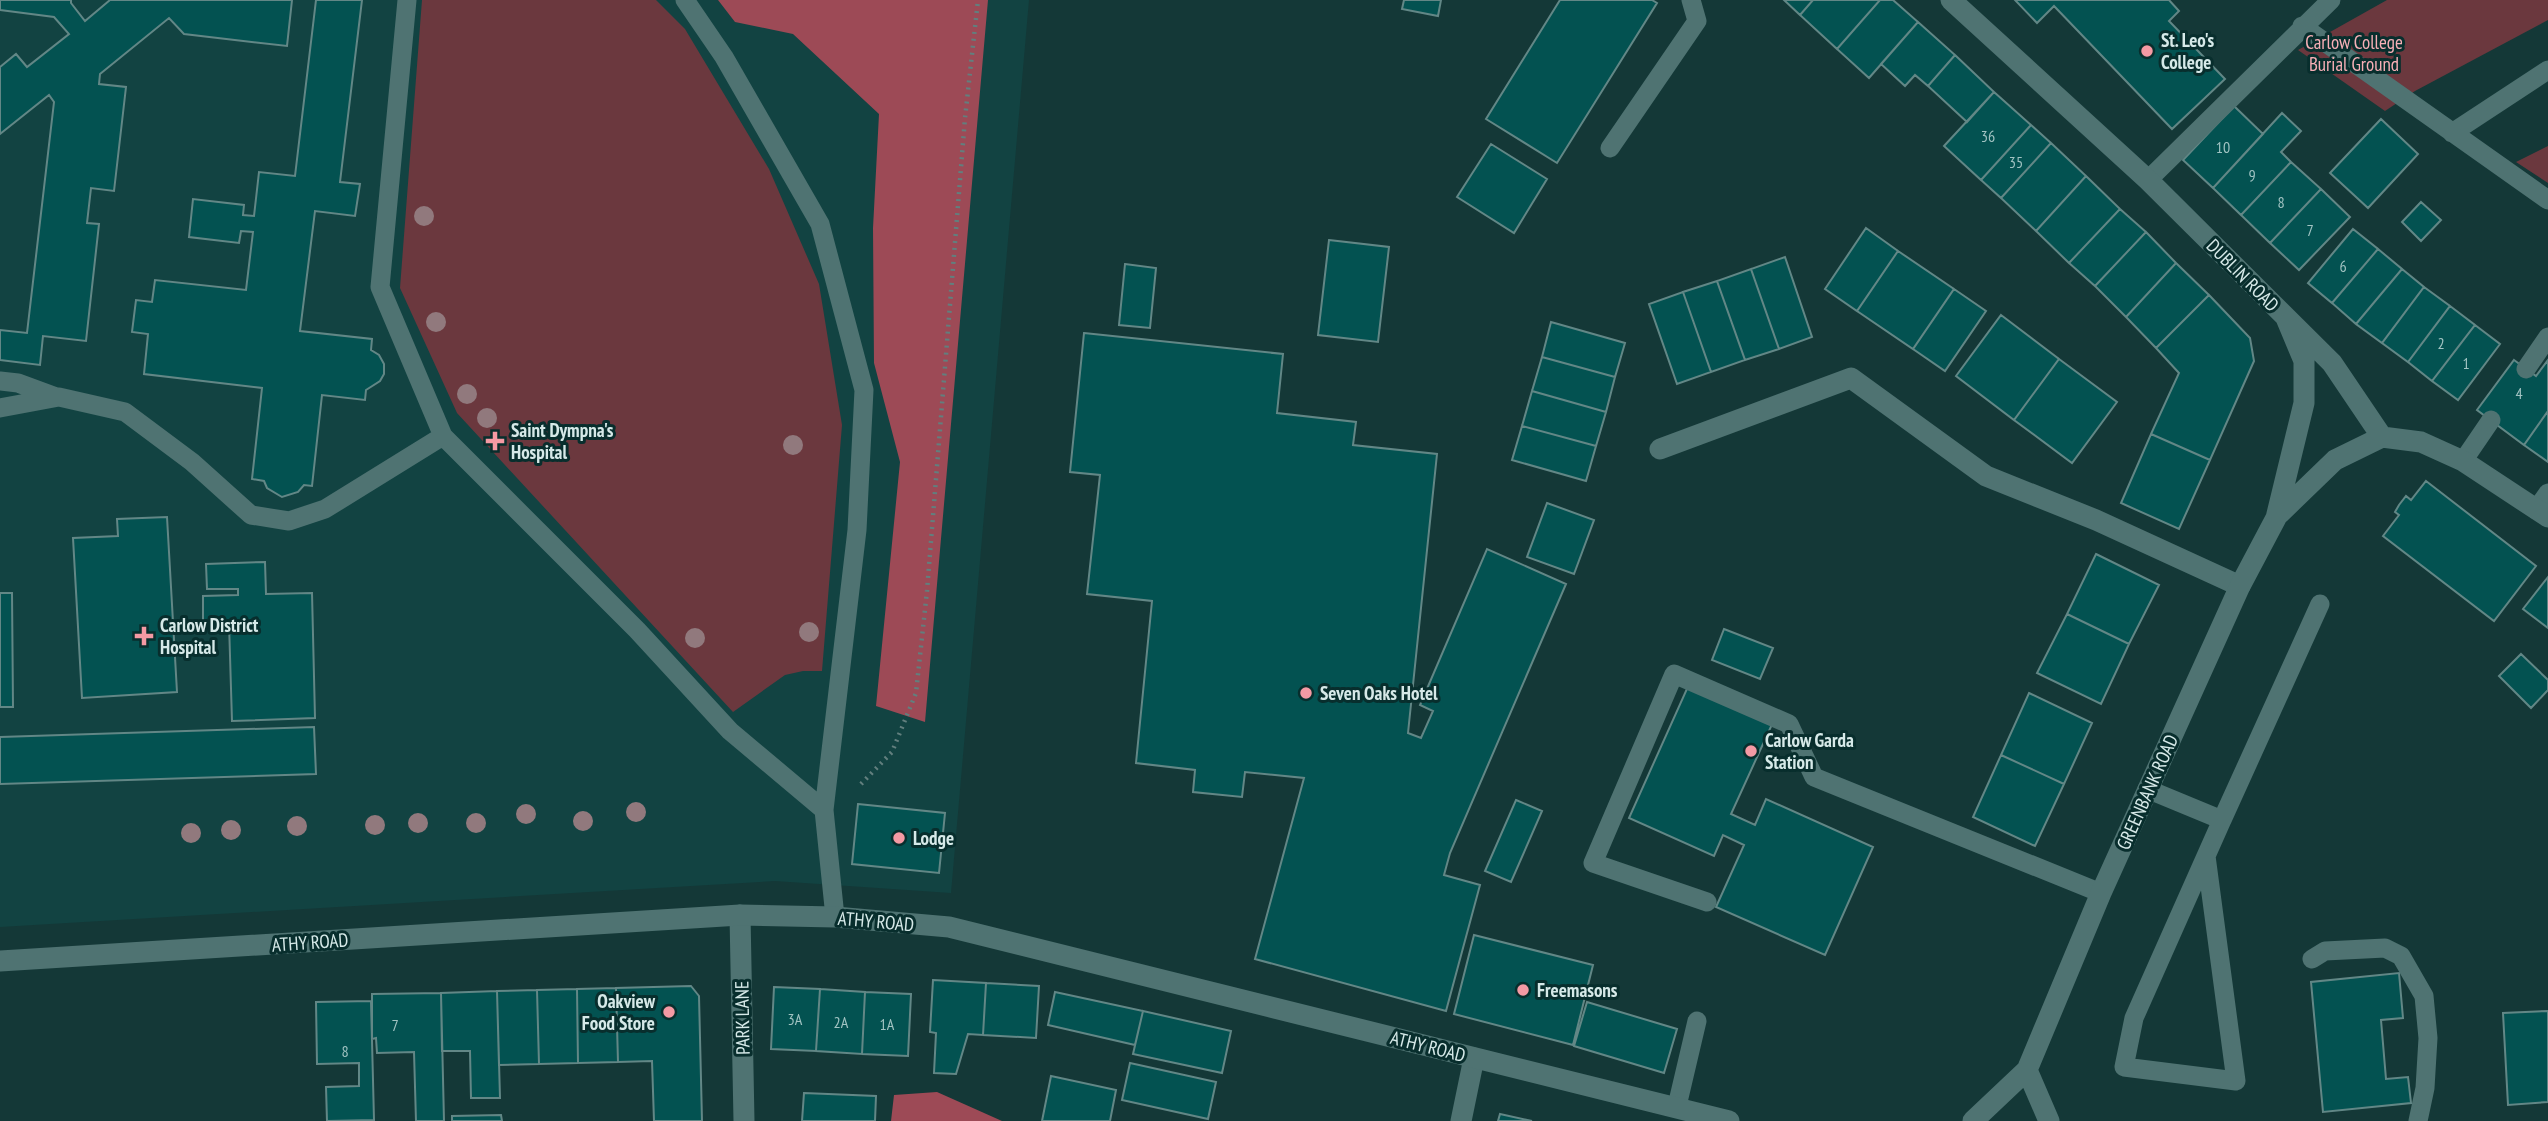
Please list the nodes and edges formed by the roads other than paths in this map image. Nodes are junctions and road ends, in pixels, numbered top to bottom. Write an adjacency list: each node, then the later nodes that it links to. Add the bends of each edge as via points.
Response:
1 (407, 0): 19 (lane, via 380,287)
2 (685, 0): 28 (lane, via 724,57 820,224 864,390 857,530)
3 (1692, 0): 9 (lane, via 1697,21)
4 (1951, 0): 10 (main road, DUBLIN ROAD)
5 (2331, 0): 6 (lane)
6 (2302, 26): 8 (lane); 10 (lane)
7 (2548, 70): 8 (lane)
8 (2452, 133): 11 (lane)
9 (1610, 148)
10 (2148, 180): 12 (main road, DUBLIN ROAD)
11 (2548, 200)
12 (2286, 318): 20 (main road, DUBLIN ROAD, via 2332,363); 24 (main road, GREENBANK ROAD, via 2304,361 2304,403)
13 (2548, 337): 14 (lane)
14 (2526, 369)
15 (0, 381): 16 (lane)
16 (59, 397): 17 (lane); 19 (lane, via 125,412 192,462 251,515 289,521 325,509)
17 (0, 408)
18 (2491, 420): 22 (lane)
19 (443, 436): 28 (lane, via 730,731)
20 (2382, 437): 22 (main road, via 2421,442); 24 (main road, GREENBANK ROAD, via 2335,460)
21 (1660, 449): 25 (main road, via 1851,378 1986,475)
22 (2463, 461): 23 (main road)
23 (2544, 507)
24 (2276, 517): 25 (main road, GREENBANK ROAD)
25 (2240, 586): 27 (main road, GREENBANK ROAD)
26 (2320, 604): 29 (lane)
27 (2147, 789): 29 (lane); 31 (main road, GREENBANK ROAD)
28 (824, 803): 34 (lane)
29 (2222, 820): 30 (lane)
30 (2206, 856): 30 (lane, via 2134,1018 2124,1067 2236,1081)
31 (2101, 893): 32 (lane, via 1814,777 1789,724 1674,674 1593,863); 39 (main road, GREENBANK ROAD)
32 (1707, 902)
33 (740, 915): 34 (main road, ATHY ROAD); 36 (main road, ATHY ROAD); 41 (main road, PARK LANE)
34 (835, 917): 38 (main road, ATHY ROAD, via 950,927)
35 (2312, 959): 46 (lane, via 2325,951 2385,948 2402,956 2424,996 2425,1088)
36 (0, 961)
37 (1697, 1021): 40 (lane)
38 (1474, 1058): 40 (main road, ATHY ROAD); 42 (main road)
39 (2027, 1070): 44 (main road, GREENBANK ROAD); 45 (main road)
40 (1677, 1106): 43 (main road, ATHY ROAD)
41 (744, 1121)
42 (1461, 1121)
43 (1729, 1121)
44 (1973, 1121)
45 (2049, 1121)
46 (2418, 1121)

